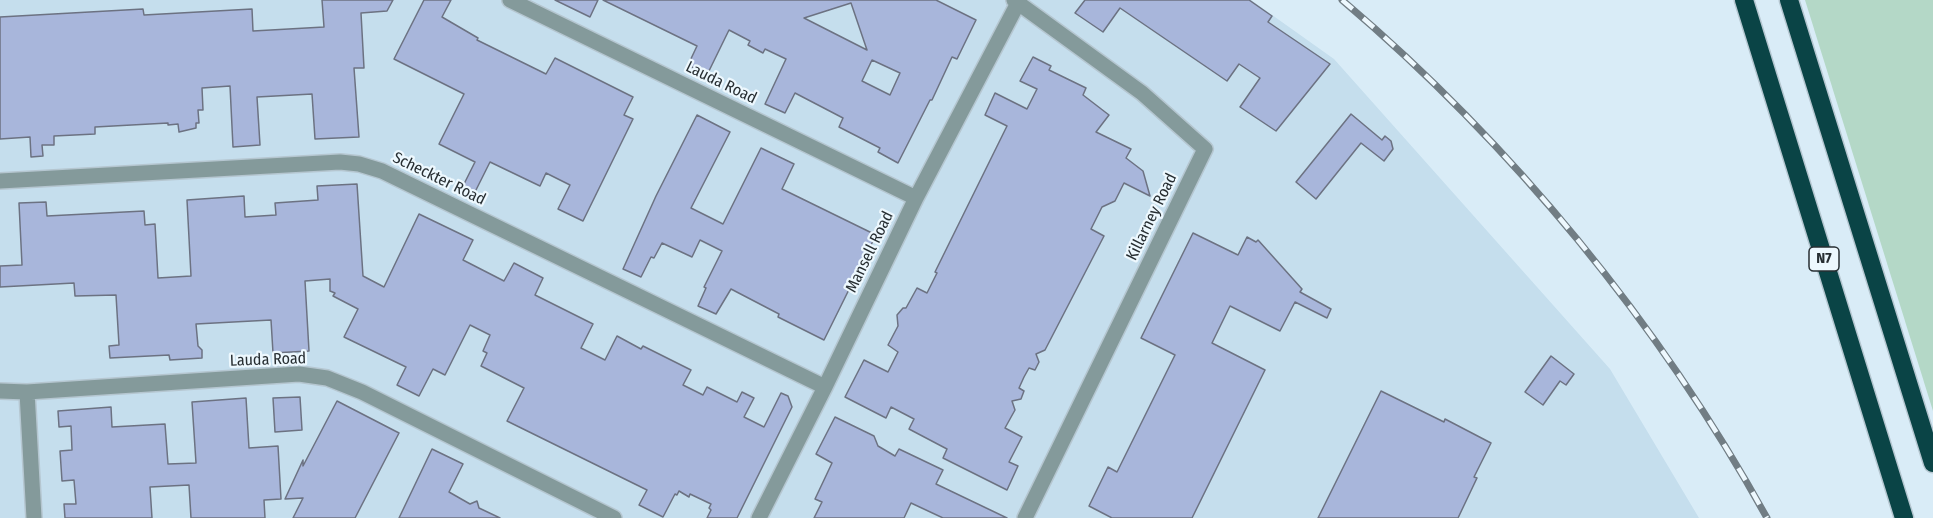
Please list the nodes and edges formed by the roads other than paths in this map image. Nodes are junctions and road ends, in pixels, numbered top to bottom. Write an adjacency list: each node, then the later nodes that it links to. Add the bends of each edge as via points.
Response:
1 (510, 0): 6 (street, Lauda Road)
2 (1744, 0): 15 (highway, N7)
3 (1789, 0): 10 (highway)
4 (1016, 2): 6 (street, Mansell Road); 14 (street, Killarney Road, via 1142,93 1205,149)
5 (0, 181): 7 (street, Scheckter Road, via 360,164 401,180)
6 (916, 198): 7 (street, Mansell Road)
7 (825, 387): 13 (street, Mansell Road)
8 (0, 391): 9 (street, Lauda Road)
9 (27, 392): 11 (street); 12 (street, Lauda Road, via 299,374 327,378)
10 (1933, 464)
11 (34, 518)
12 (614, 518)
13 (759, 518)
14 (1025, 518)
15 (1904, 518)

